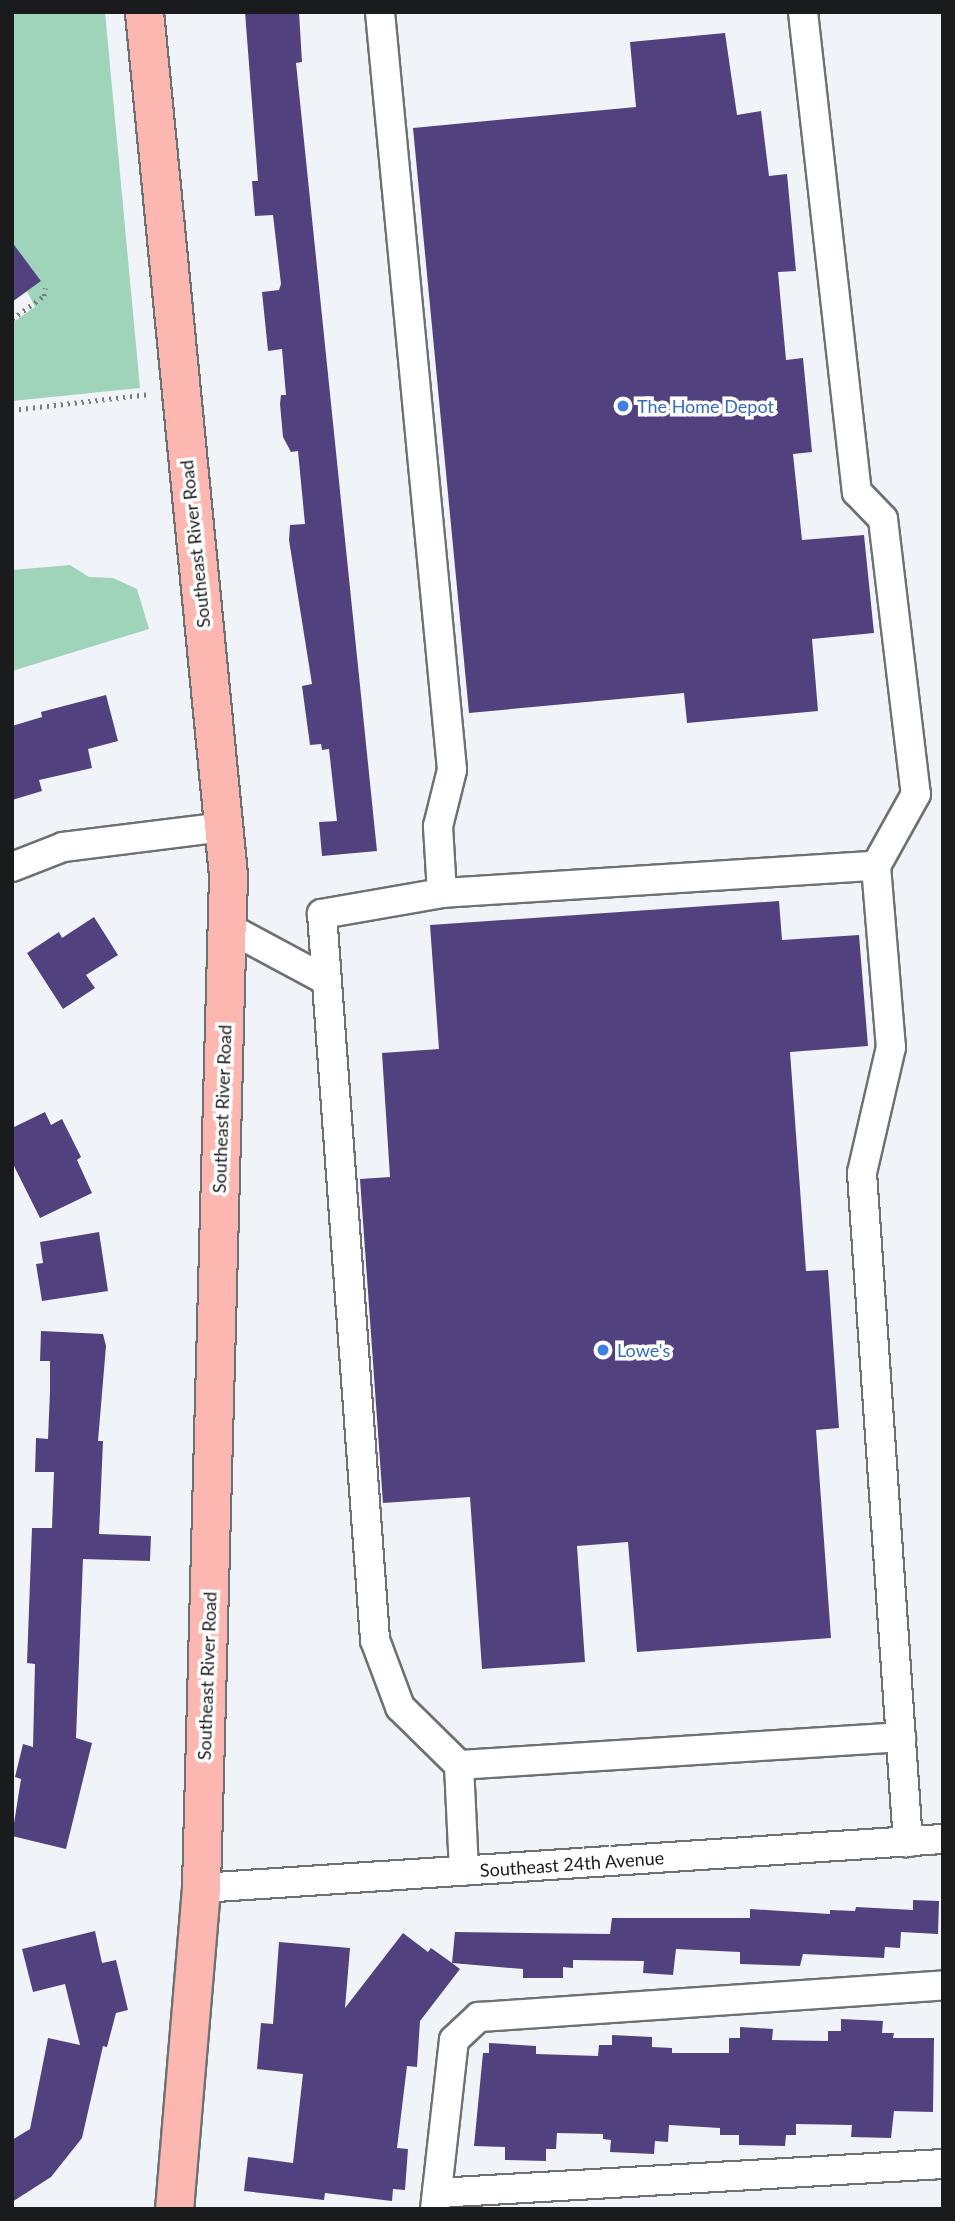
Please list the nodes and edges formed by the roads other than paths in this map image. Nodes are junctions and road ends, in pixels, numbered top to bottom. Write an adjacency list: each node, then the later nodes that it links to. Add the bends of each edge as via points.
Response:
1 (144, 12): 4 (main road, Southeast River Road)
2 (380, 12): 7 (street, via 452,769 438,826)
3 (803, 12): 5 (street, via 857,492 883,519 916,794)
4 (223, 827): 6 (street, via 63,847); 8 (main road, Southeast River Road)
5 (877, 866): 7 (street); 10 (street, via 891,1047 862,1173)
6 (12, 867)
7 (442, 893): 9 (street, via 322,914)
8 (227, 927): 9 (street); 15 (main road, Southeast River Road)
9 (327, 980): 11 (street, via 375,1640 400,1707)
10 (901, 1737): 11 (street); 13 (street)
11 (459, 1765): 14 (street)
12 (943, 1839): 13 (street, Southeast 24th Avenue)
13 (908, 1842): 14 (street, Southeast 24th Avenue)
14 (464, 1871): 15 (street, Southeast 24th Avenue)
15 (201, 1888): 19 (main road, Southeast River Road)
16 (943, 1985): 18 (street, via 479,2017 454,2040)
17 (943, 2164): 18 (street)
18 (436, 2201)
19 (174, 2209)

